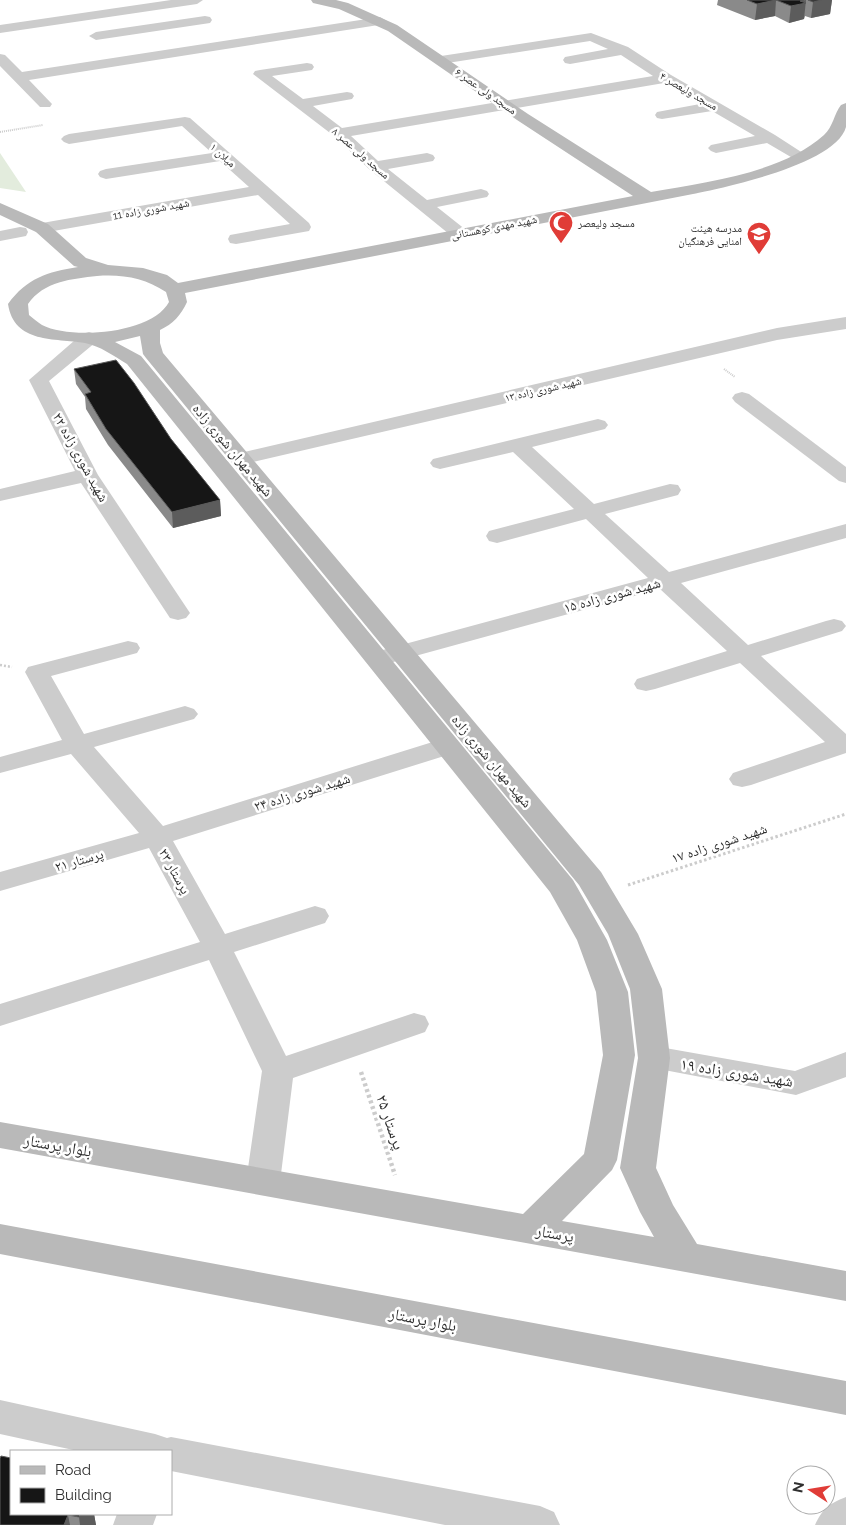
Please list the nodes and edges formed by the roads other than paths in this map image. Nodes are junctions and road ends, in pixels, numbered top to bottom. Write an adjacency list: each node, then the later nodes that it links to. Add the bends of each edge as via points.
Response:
1 (197, 0): 6 (street)
2 (318, 0): 4 (street, مسجد ولی عصر ۶, via 357,10)
3 (205, 20): 5 (street)
4 (380, 21): 9 (street); 11 (street, مسجد ولی عصر ۶)
5 (153, 28): 7 (street); 9 (street)
6 (0, 29)
7 (96, 36)
8 (623, 50): 11 (street, مسجد ولیعصر ۴, via 591,37); 12 (street); 15 (street, مسجد ولیعصر ۴)
9 (183, 52): 14 (street)
10 (0, 58): 14 (street)
11 (441, 60): 19 (street, مسجد ولی عصر ۶)
12 (570, 60)
13 (307, 67): 18 (street, مسجد ولی عصر ۸, via 260,74)
14 (18, 77): 17 (street)
15 (666, 78): 19 (street); 20 (street, مسجد ولیعصر ۴)
16 (347, 96): 18 (street)
17 (45, 104)
18 (301, 104): 23 (street, مسجد ولی عصر ۸)
19 (505, 105): 23 (street); 34 (street, مسجد ولی عصر ۶)
20 (716, 106): 22 (street); 24 (street, مسجد ولیعصر ۴)
21 (846, 108): 28 (street, شهید مهدی کوهستانی, via 830,137)
22 (662, 115)
23 (339, 133): 30 (street, مسجد ولی عصر ۸)
24 (770, 138): 26 (street); 28 (street, مسجد ولیعصر ۴)
25 (69, 139): 27 (street, میلان ۱, via 185,121)
26 (716, 148)
27 (223, 156): 31 (street); 32 (street, میلان ۱)
28 (801, 157): 34 (street, شهید مهدی کوهستانی, via 767,171)
29 (427, 158): 30 (street)
30 (375, 166): 35 (street, مسجد ولی عصر ۸)
31 (106, 174)
32 (260, 190): 38 (street, شهید شوری زاده 11); 42 (street, میلان ۱, via 303,227)
33 (481, 194): 35 (street)
34 (648, 198): 40 (street, شهید مهدی کوهستانی)
35 (424, 205): 40 (street, مسجد ولی عصر ۸)
36 (0, 208): 38 (street)
37 (0, 221): 39 (street)
38 (42, 228): 43 (street, via 80,262)
39 (20, 232): 41 (street); 44 (street, via 44,251 53,265)
40 (460, 234): 45 (street, شهید مهدی کوهستانی)
41 (0, 236)
42 (236, 239)
43 (107, 270): 44 (street); 45 (street, via 136,272 160,279)
44 (49, 280): 46 (street, via 28,291 18,304)
45 (175, 289): 49 (street, via 178,302 170,315)
46 (20, 317): 47 (street); 50 (street, via 34,328 58,336)
47 (0, 321)
48 (846, 323): 54 (street, شهید شوری زاده ۱۳, via 777,334)
49 (150, 327): 50 (street, via 122,335); 54 (street, شهید مهران شوری زاده, via 153,354)
50 (89, 338): 54 (street, شهید مهران شوری زاده, via 134,360); 56 (street, شهید شوری زاده ۲۲, via 39,380)
51 (742, 398): 57 (street)
52 (598, 425): 53 (street)
53 (517, 444): 55 (street); 60 (street)
54 (230, 462): 68 (street, شهید مهران شوری زاده)
55 (440, 463)
56 (87, 475): 59 (street); 64 (street, شهید شوری زاده ۲۲)
57 (846, 477)
58 (670, 490): 60 (street)
59 (0, 494)
60 (590, 511): 62 (street); 63 (street)
61 (846, 531): 63 (street, شهید شوری زاده ۱۵)
62 (497, 536)
63 (664, 580): 67 (street); 68 (street, شهید شوری زاده ۱۵)
64 (178, 613)
65 (834, 626): 67 (street)
66 (128, 648): 71 (street, پرستار ۲۳, via 37,672)
67 (744, 654): 69 (street); 72 (street)
68 (389, 656): 73 (street, شهید مهران شوری زاده); 82 (street, شهید مهران شوری زاده, via 590,879 623,934 646,990)
69 (646, 684)
70 (185, 714): 71 (street)
71 (77, 744): 74 (street); 76 (street, پرستار ۲۳)
72 (844, 745): 75 (street)
73 (448, 746): 76 (street, شهید شوری زاده ۲۴); 87 (street, شهید مهران شوری زاده, via 562,887 592,940 612,992 619,1056 600,1160)
74 (0, 766)
75 (742, 779)
76 (157, 837): 77 (street, پرستار ۲۱); 79 (street, پرستار ۲۳)
77 (0, 882)
78 (315, 916): 79 (street)
79 (216, 945): 80 (street); 84 (street, پرستار ۲۳)
80 (0, 1015)
81 (414, 1024): 84 (street)
82 (654, 1058): 83 (street, شهید شوری زاده ۱۹, via 796,1083); 89 (street, شهید مهران شوری زاده, via 638,1168 658,1212)
83 (846, 1064)
84 (278, 1071): 86 (street)
85 (0, 1135): 86 (street, بلوار پرستار)
86 (263, 1182): 87 (street, پرستار)
87 (531, 1229): 89 (street, پرستار)
88 (0, 1239): 91 (street, بلوار پرستار)
89 (685, 1256): 90 (street, پرستار)
90 (846, 1286)
91 (846, 1398)
92 (0, 1417): 93 (street)
93 (150, 1450)
94 (172, 1454): 96 (street)
95 (846, 1515): 97 (street)
96 (540, 1525)
97 (835, 1525)

